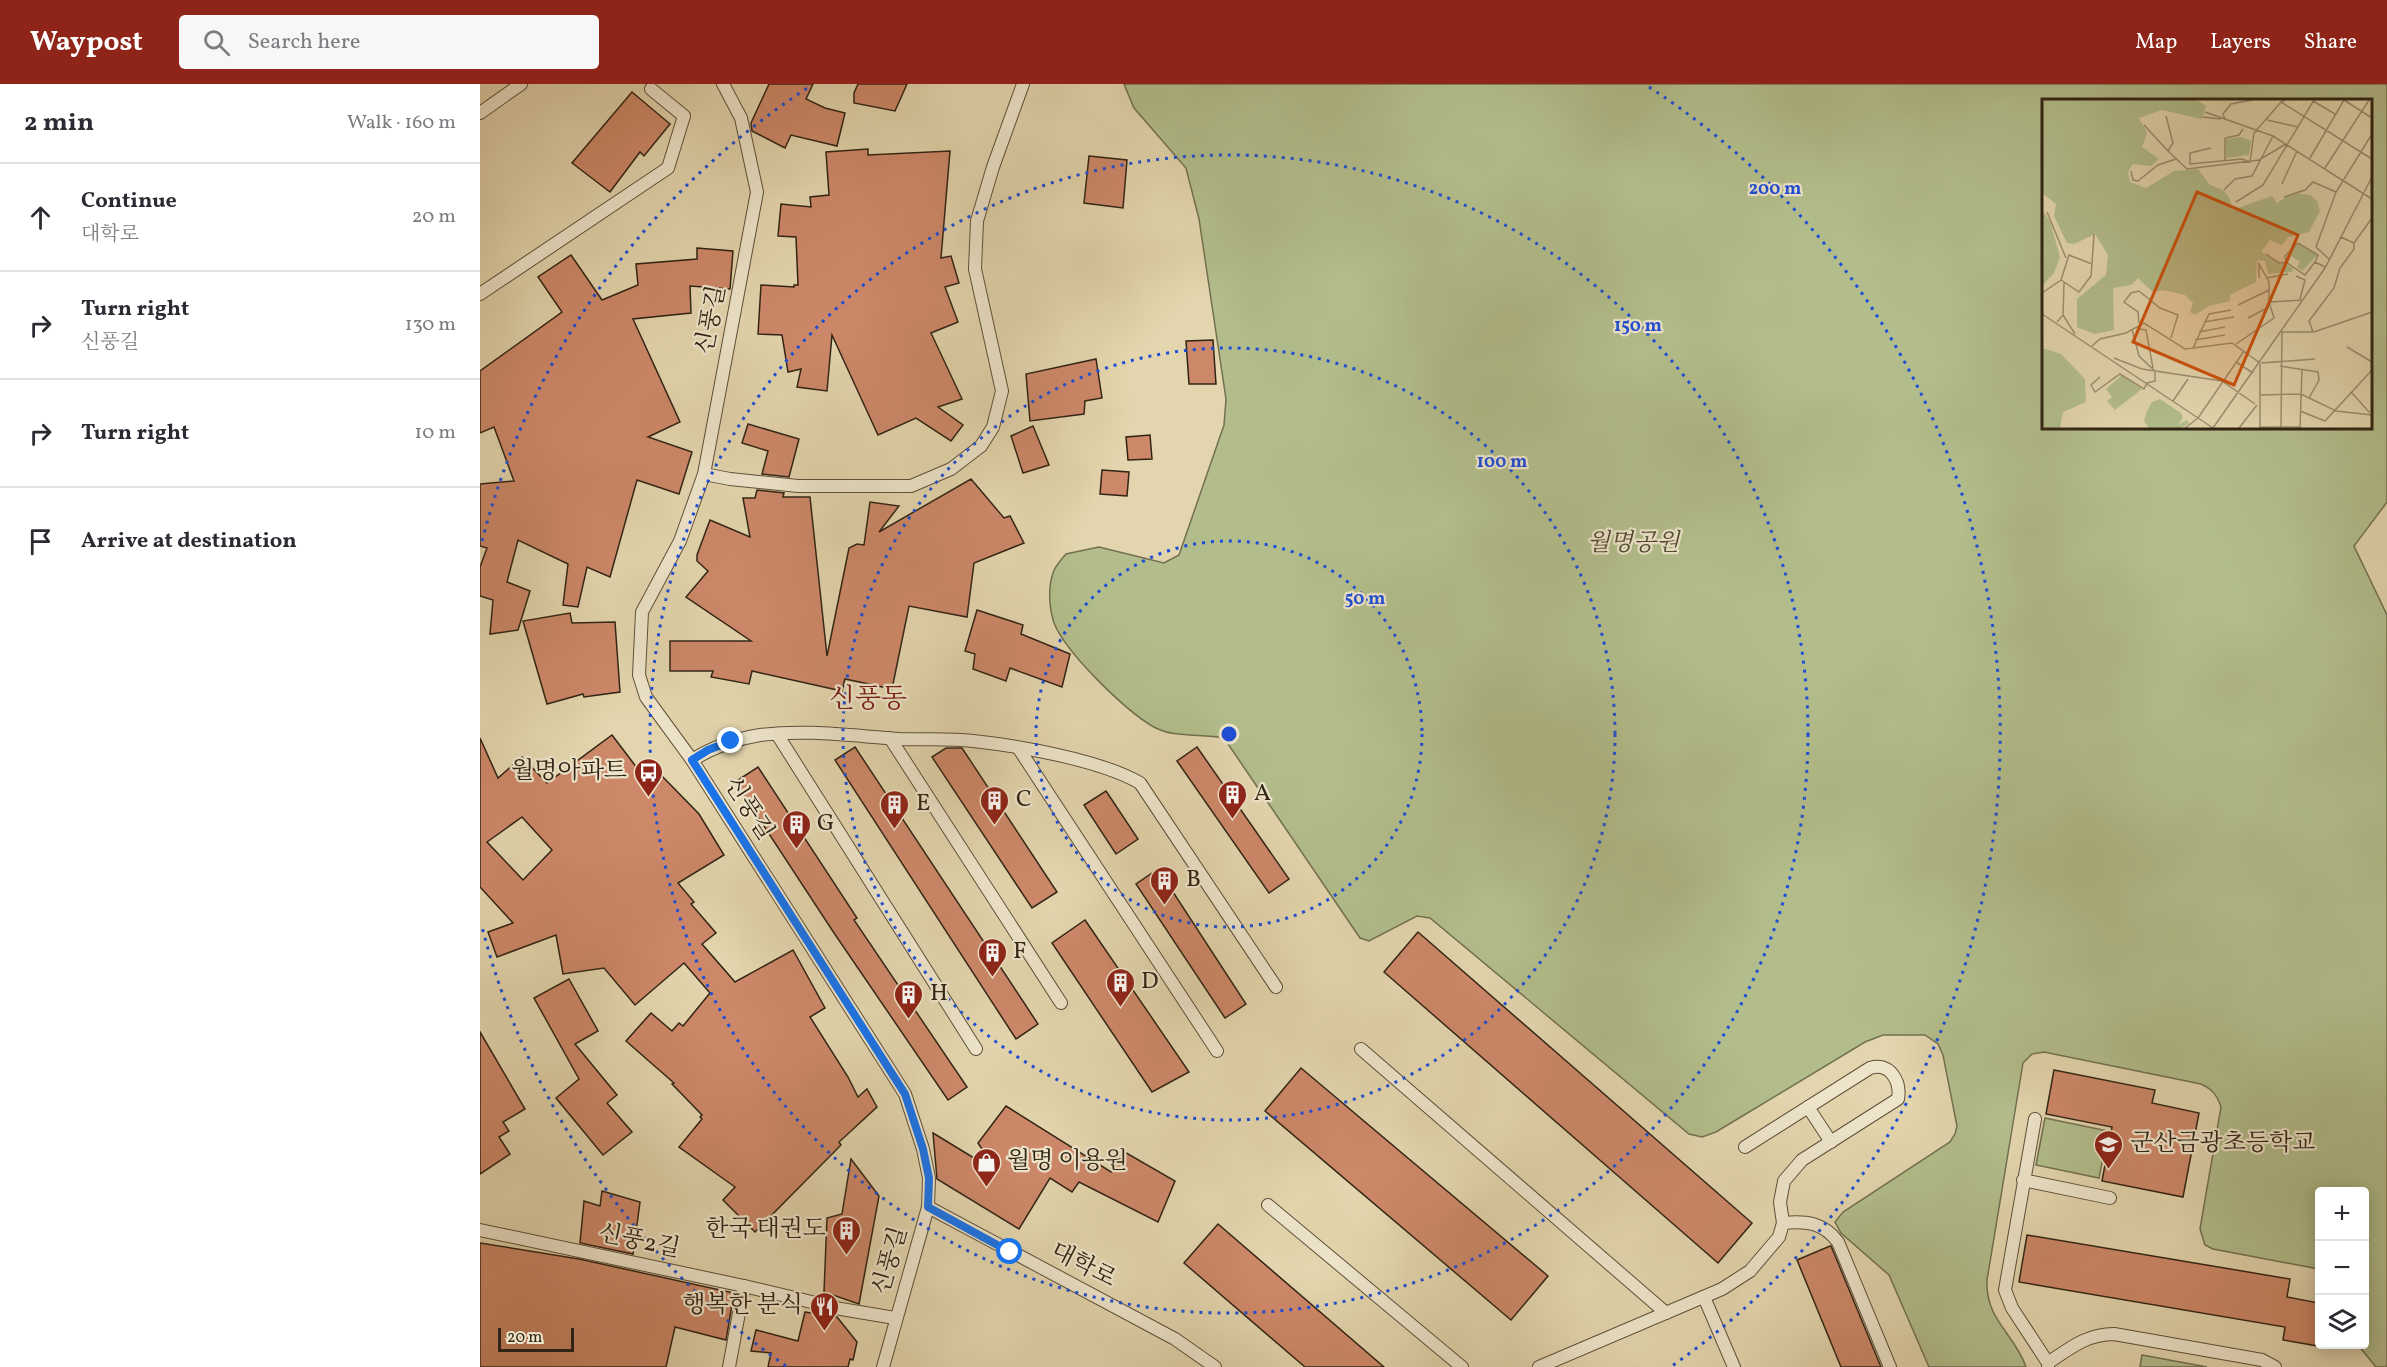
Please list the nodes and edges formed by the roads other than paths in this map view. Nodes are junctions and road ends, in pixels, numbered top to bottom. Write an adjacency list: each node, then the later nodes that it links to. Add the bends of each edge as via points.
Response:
1 (521, 84): 5 (lane)
2 (723, 84): 7 (lane, 신풍길, via 741,118 757,192)
3 (1023, 84): 7 (lane, via 977,221 975,269 1002,391 993,427 981,446 951,469 911,486 798,486)
4 (651, 89): 6 (lane, via 684,116 668,168)
5 (480, 113)
6 (480, 294)
7 (704, 474): 11 (lane, 신풍길, via 680,541 642,612 639,675 646,697)
8 (777, 734): 9 (lane, via 816,732); 11 (lane, via 731,741); 14 (lane)
9 (890, 738): 10 (lane, via 972,741); 13 (lane)
10 (1018, 749): 12 (lane, via 1111,770 1140,783); 16 (lane)
11 (692, 760): 24 (lane, 신풍길, via 905,1094 929,1178)
12 (1276, 987)
13 (1061, 1003)
14 (976, 1049)
15 (1361, 1049): 29 (lane)
16 (1217, 1051)
17 (1808, 1107): 19 (lane); 19 (lane, via 1876,1066 1891,1072 1896,1079 1898,1099); 20 (lane)
18 (2035, 1119): 21 (lane)
19 (1831, 1142): 25 (lane, via 1802,1160 1784,1181 1780,1202)
20 (1745, 1147)
21 (2023, 1180): 22 (lane); 31 (lane, via 2005,1290)
22 (2110, 1197)
23 (1268, 1205): 35 (lane)
24 (928, 1207): 30 (lane, 신풍길); 34 (lane, 대학로, via 1175,1339)
25 (1783, 1223): 28 (lane, via 1779,1236 1750,1271); 38 (lane, via 1816,1224 1838,1242)
26 (480, 1230): 27 (lane, 신풍2길)
27 (744, 1286): 30 (lane, 신풍2길); 32 (lane)
28 (1704, 1297): 29 (lane); 37 (lane)
29 (1666, 1313): 36 (lane)
30 (895, 1318): 33 (lane, 신풍길)
31 (2048, 1365): 39 (lane, via 2088,1337 2114,1334 2262,1360)
32 (729, 1367)
33 (883, 1367)
34 (1215, 1367)
35 (1462, 1367)
36 (1539, 1367)
37 (1734, 1367)
38 (1890, 1367)
39 (2275, 1367)

